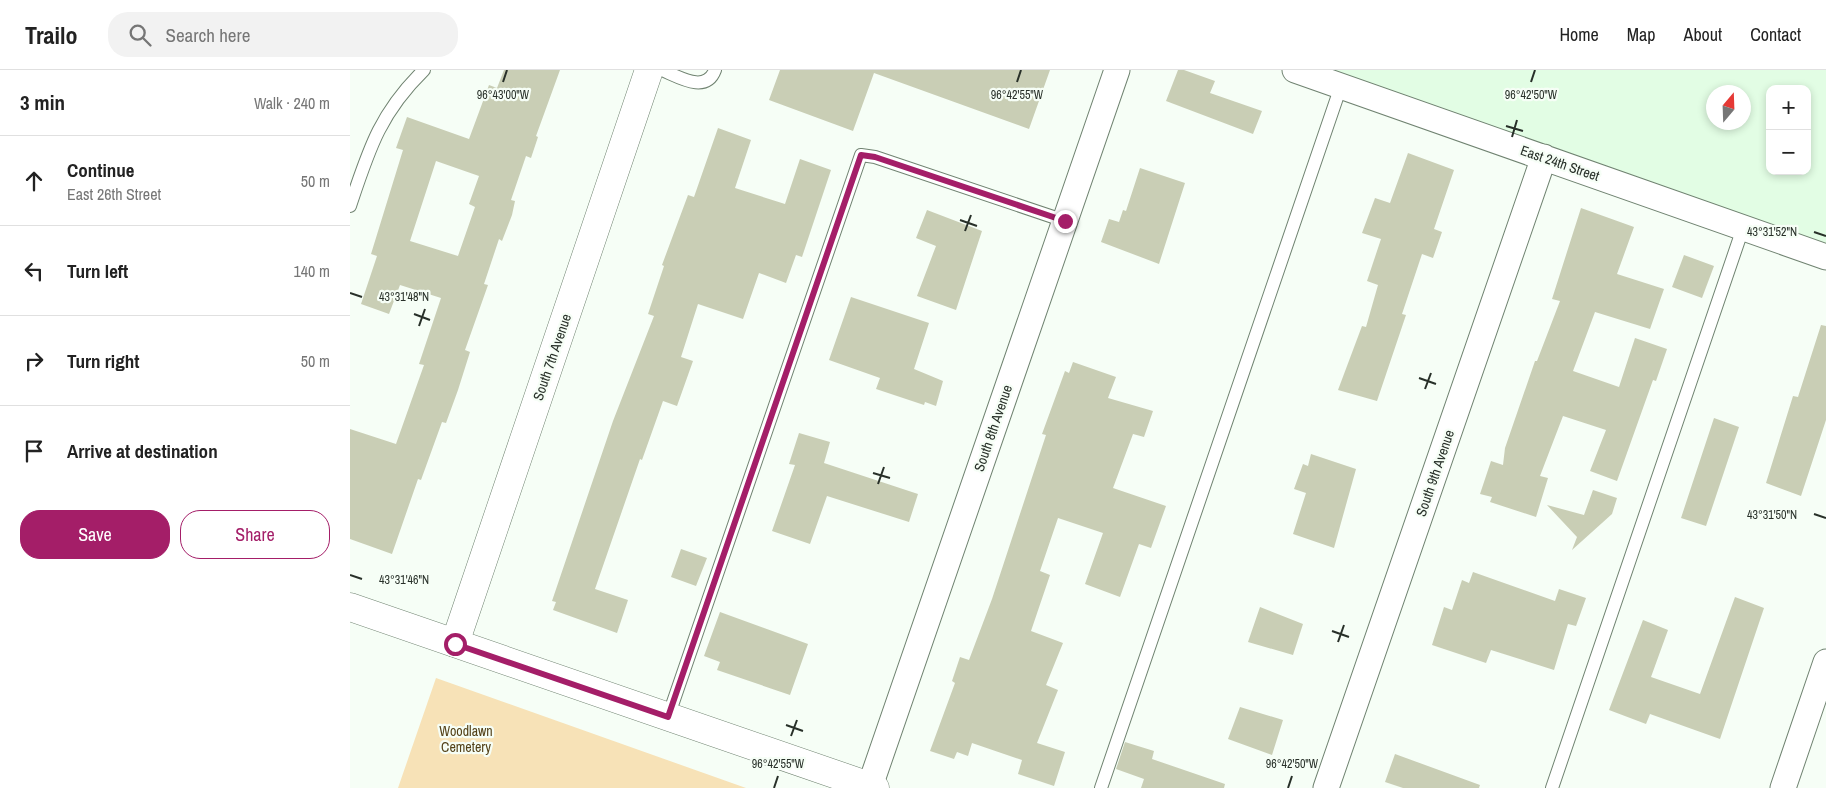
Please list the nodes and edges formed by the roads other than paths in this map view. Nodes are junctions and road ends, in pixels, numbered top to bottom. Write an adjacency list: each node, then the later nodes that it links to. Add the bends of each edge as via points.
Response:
1 (424, 70): 9 (lane, via 402,91 381,125)
2 (649, 70): 14 (street, South 7th Avenue)
3 (662, 70): 4 (lane, via 699,83 711,79)
4 (715, 70)
5 (1117, 70): 10 (street, South 8th Avenue)
6 (1295, 70): 7 (street, East 24th Street)
7 (1340, 86): 8 (street, East 24th Street); 18 (lane)
8 (1544, 158): 11 (street, East 24th Street); 19 (street, South 9th Avenue)
9 (350, 206)
10 (1065, 221): 16 (lane, via 861,155); 17 (street, South 8th Avenue)
11 (1744, 228): 12 (street, East 24th Street); 20 (lane)
12 (1826, 257)
13 (350, 606): 14 (street)
14 (455, 644): 16 (street)
15 (1826, 662): 21 (street)
16 (668, 717): 17 (street)
17 (872, 787)
18 (1101, 788)
19 (1326, 788)
20 (1552, 788)
21 (1783, 788)

